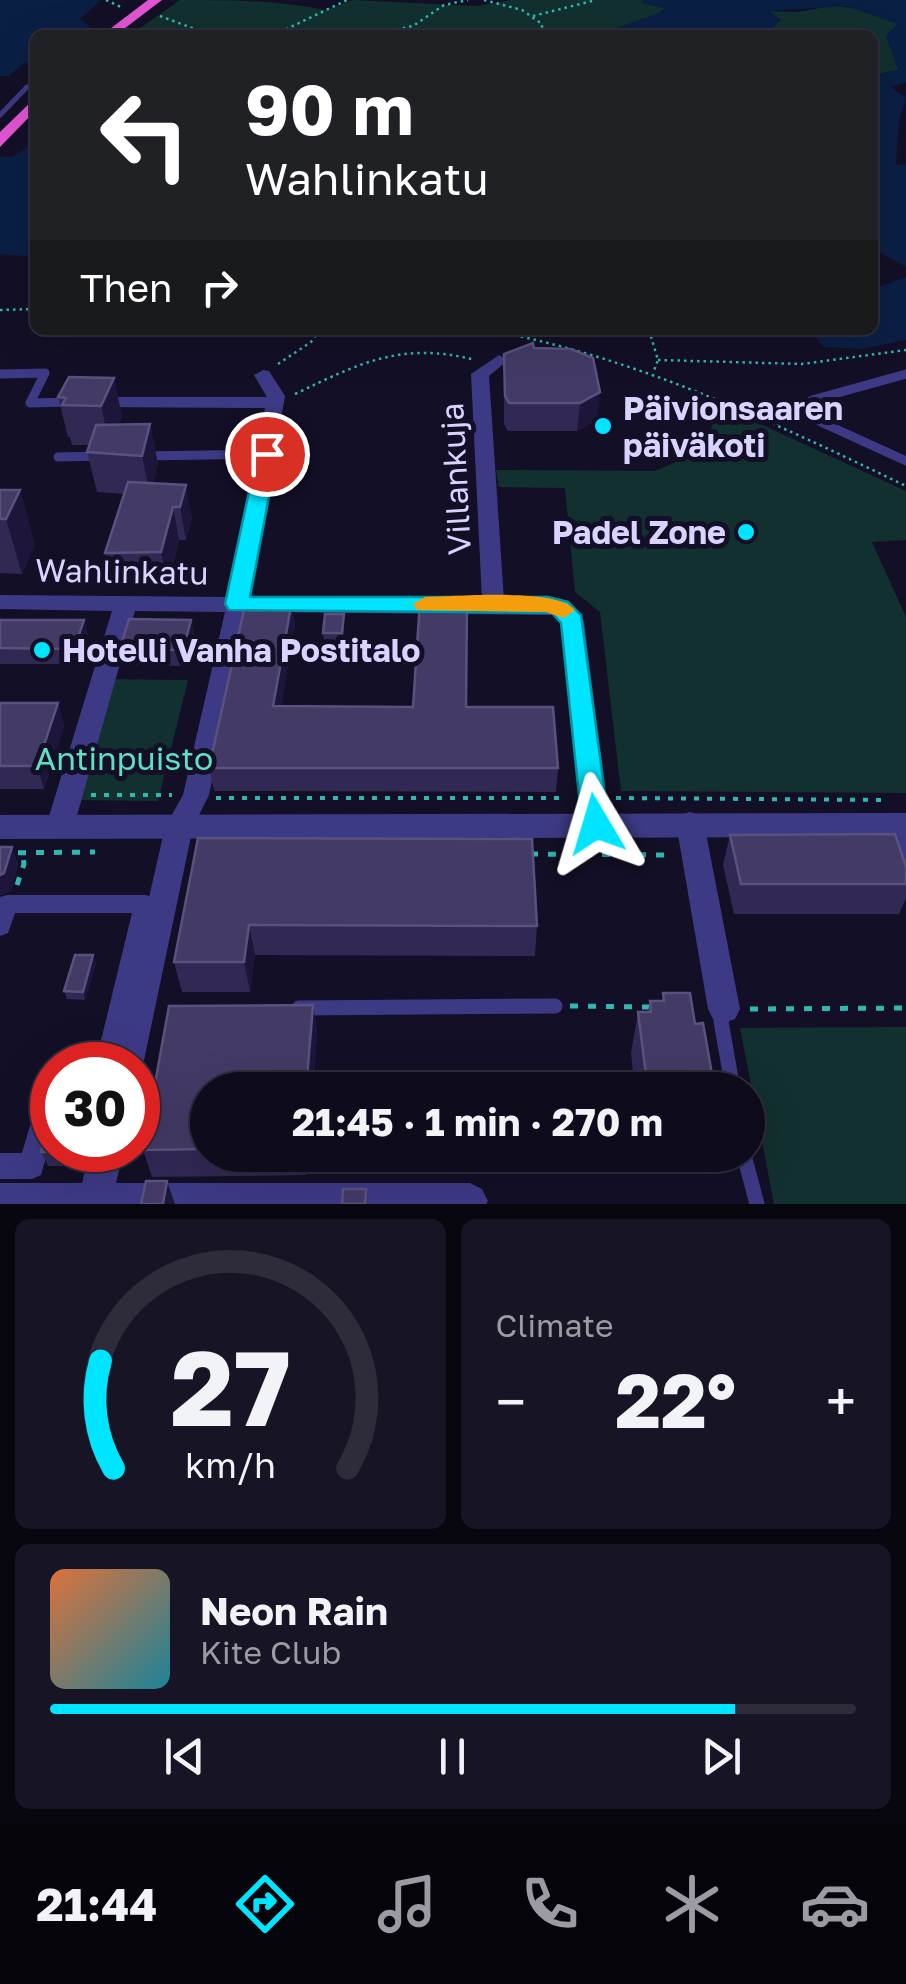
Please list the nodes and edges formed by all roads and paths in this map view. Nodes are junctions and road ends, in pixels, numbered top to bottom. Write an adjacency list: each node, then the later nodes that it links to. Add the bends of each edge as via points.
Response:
1 (106, 0): 8 (path)
2 (323, 0): 9 (path)
3 (347, 0): 9 (path)
4 (468, 0): 14 (path)
5 (484, 0): 10 (path)
6 (596, 0): 10 (path)
7 (154, 7): 11 (highway); 12 (path)
8 (125, 8)
9 (326, 8): 13 (path)
10 (533, 16): 15 (path)
11 (116, 30)
12 (201, 30)
13 (284, 30)
14 (392, 30)
15 (542, 30)
16 (30, 86): 18 (lane)
17 (30, 108): 19 (highway)
18 (0, 116)
19 (0, 142)
20 (0, 310): 21 (path)
21 (30, 310)
22 (316, 335): 31 (path, via 281,360)
23 (512, 335): 28 (path)
24 (651, 335): 26 (path)
25 (906, 350): 26 (path, via 802,364)
26 (658, 360): 28 (path)
27 (494, 363): 31 (path, via 434,348); 42 (street, Villankuja, via 480,374)
28 (653, 372): 38 (path)
29 (0, 374): 32 (lane, via 44,373 30,403)
30 (906, 374): 37 (lane, via 806,404 812,418)
31 (270, 387): 32 (street); 33 (street)
32 (80, 402)
33 (267, 454): 35 (lane); 41 (street)
34 (115, 456): 36 (lane)
35 (134, 456)
36 (58, 457)
37 (906, 458)
38 (906, 486)
39 (0, 602): 40 (street, Wahlinkatu)
40 (126, 603): 41 (street, Wahlinkatu); 48 (street)
41 (237, 604): 42 (street, Wahlinkatu); 44 (street)
42 (493, 604): 45 (street, Wahlinkatu, via 548,604 572,621)
43 (82, 795): 44 (path)
44 (196, 795): 45 (path); 49 (street)
45 (594, 811): 46 (path); 47 (street); 49 (street)
46 (895, 817): 47 (street); 55 (street)
47 (690, 823): 60 (street)
48 (60, 826): 49 (street); 50 (street)
49 (179, 827): 62 (street, via 150,1008)
50 (15, 842): 51 (path); 52 (path); 56 (path, via 24,864)
51 (110, 851)
52 (0, 853)
53 (528, 854): 54 (path)
54 (685, 856)
55 (906, 858)
56 (11, 904): 57 (street); 61 (street, via 145,904)
57 (0, 926)
58 (555, 1006): 59 (lane)
59 (278, 1008)
60 (724, 1008): 63 (lane)
61 (113, 1042)
62 (136, 1042)
63 (731, 1072)
64 (0, 1166): 65 (street)
65 (30, 1166)
66 (102, 1172): 70 (street)
67 (749, 1172): 71 (lane)
68 (470, 1201): 70 (street)
69 (7, 1202): 70 (street)
70 (94, 1202)
71 (757, 1204)

